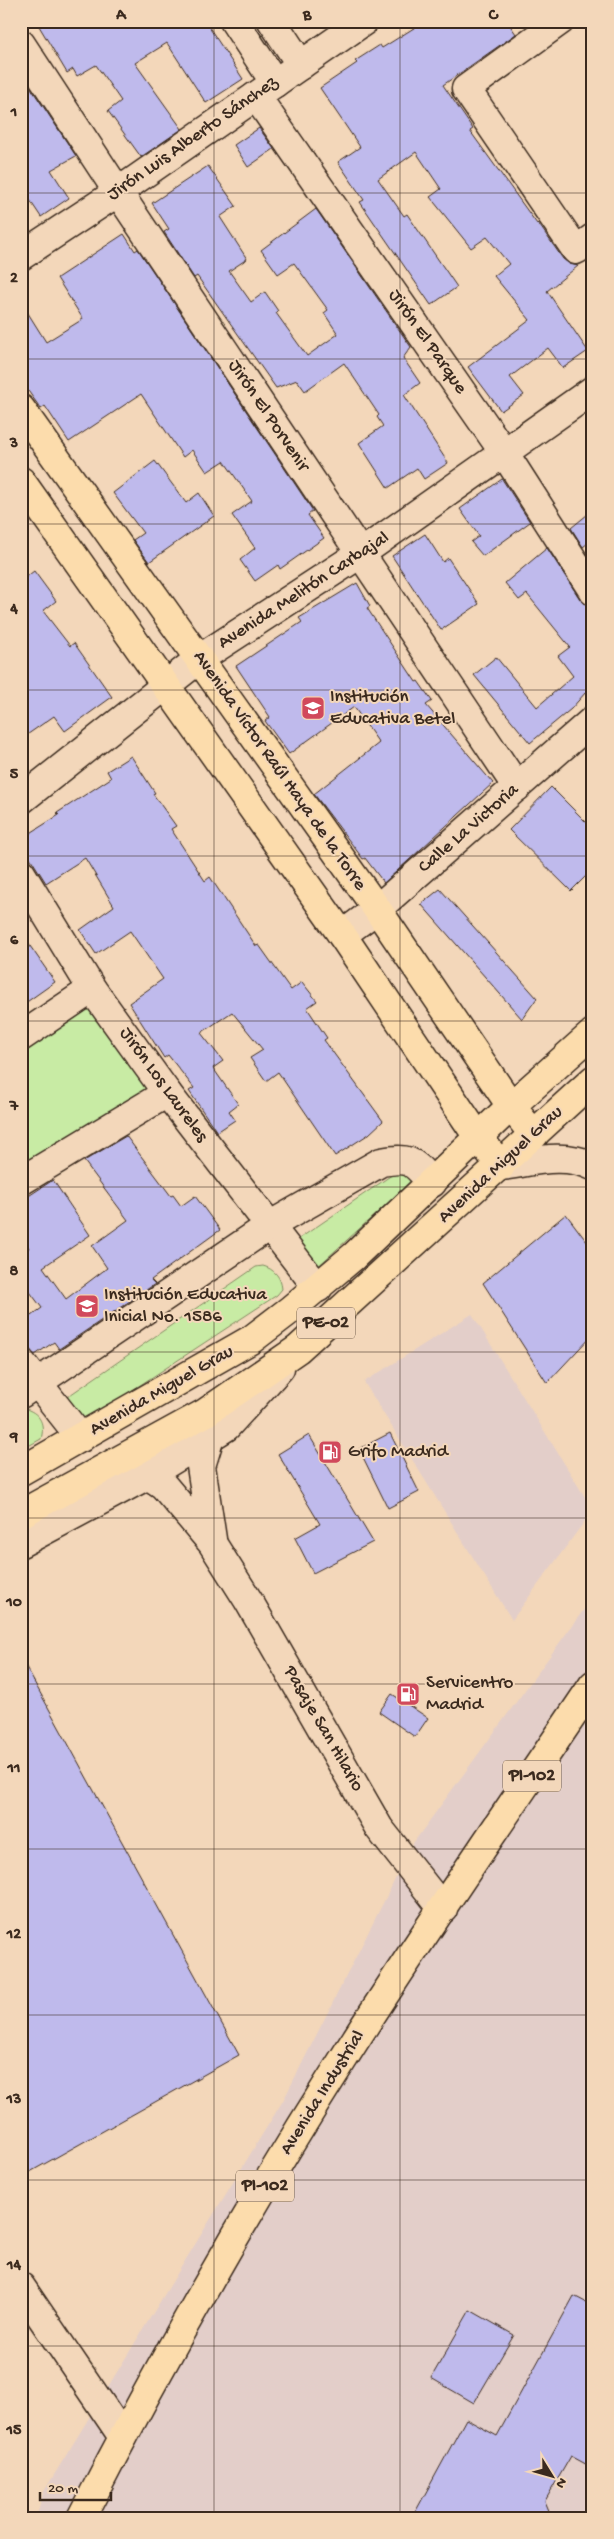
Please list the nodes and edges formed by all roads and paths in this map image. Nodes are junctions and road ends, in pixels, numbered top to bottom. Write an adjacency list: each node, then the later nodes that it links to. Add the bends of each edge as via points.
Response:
1 (234, 21): 8 (street, Jirón El Parque)
2 (272, 21): 7 (street)
3 (364, 21): 7 (street, Jirón Luis Alberto Sánchez)
4 (560, 21): 5 (street)
5 (532, 30): 10 (street, via 466,89 576,250)
6 (21, 44): 9 (street, Jirón El Porvenir)
7 (301, 64): 8 (street, Jirón Luis Alberto Sánchez)
8 (266, 89): 9 (street, Jirón Luis Alberto Sánchez); 14 (street, Jirón El Parque)
9 (118, 192): 11 (street, Jirón Luis Alberto Sánchez); 16 (street, Jirón El Porvenir)
10 (593, 238)
11 (21, 256)
12 (590, 397): 14 (street, Avenida Melitón Carbajal)
13 (21, 409): 18 (main road, Avenida Víctor Raúl Haya de la Torre)
14 (505, 454): 16 (street, Avenida Melitón Carbajal); 17 (street, Jirón El Parque)
15 (21, 482): 19 (main road)
16 (360, 554): 18 (street, Avenida Melitón Carbajal); 21 (street, Jirón El Porvenir)
17 (593, 591)
18 (199, 659): 19 (street, Avenida Melitón Carbajal); 24 (main road, Avenida Víctor Raúl Haya de la Torre)
19 (166, 687): 22 (street, Avenida Melitón Carbajal); 25 (main road)
20 (593, 720): 21 (street, Calle La Victoria)
21 (518, 787): 24 (street, Calle La Victoria)
22 (21, 800)
23 (21, 873): 26 (street, Jirón Los Laureles)
24 (377, 909): 25 (street, Calle La Victoria); 31 (main road, Avenida Víctor Raúl Haya de la Torre)
25 (342, 935): 33 (main road)
26 (92, 989): 28 (street); 30 (street, Jirón Los Laureles)
27 (593, 1033): 31 (main road, Avenida Miguel Grau / PE-02)
28 (21, 1037)
29 (593, 1080): 32 (main road, Avenida Miguel Grau / PE-02)
30 (167, 1093): 37 (street); 39 (street, Jirón Los Laureles)
31 (511, 1106): 32 (main road, Avenida Víctor Raúl Haya de la Torre); 33 (main road, Avenida Miguel Grau / PE-02)
32 (534, 1135): 34 (street); 35 (main road, Avenida Miguel Grau / PE-02)
33 (478, 1137): 35 (main road); 38 (main road, Avenida Miguel Grau / PE-02)
34 (542, 1161): 35 (street); 36 (street, via 561,1157)
35 (501, 1166): 41 (main road, Avenida Miguel Grau / PE-02)
36 (593, 1166)
37 (21, 1181)
38 (432, 1183): 39 (street, Avenida Miguel Grau, via 413,1162 399,1159 381,1162); 40 (main road, Avenida Miguel Grau / PE-02)
39 (269, 1226): 40 (street, Jirón Los Laureles); 43 (street, Avenida Miguel Grau)
40 (318, 1288): 45 (main road, Avenida Miguel Grau / PE-02, via 252,1339)
41 (298, 1349): 44 (street, Avenida Miguel Grau, via 226,1427); 48 (main road, Avenida Miguel Grau / PE-02, via 205,1413)
42 (21, 1362): 43 (street)
43 (29, 1390): 45 (street)
44 (210, 1437): 47 (street, Avenida Miguel Grau); 50 (street, Pasaje San Hilario, via 201,1466)
45 (81, 1438): 46 (main road, Avenida Miguel Grau / PE-02)
46 (21, 1471)
47 (148, 1475): 49 (street, Avenida Miguel Grau); 50 (street, Pasaje San Hilario, via 163,1485)
48 (21, 1514)
49 (21, 1543)
50 (212, 1543): 52 (street, Pasaje San Hilario, via 379,1828)
51 (593, 1685): 52 (main road, Avenida Industrial / PI-102)
52 (442, 1908): 54 (main road, Avenida Industrial / PI-102, via 342,2061 243,2222)
53 (21, 2287): 54 (street)
54 (123, 2437): 55 (main road, Avenida Industrial / PI-102)
55 (81, 2518)

